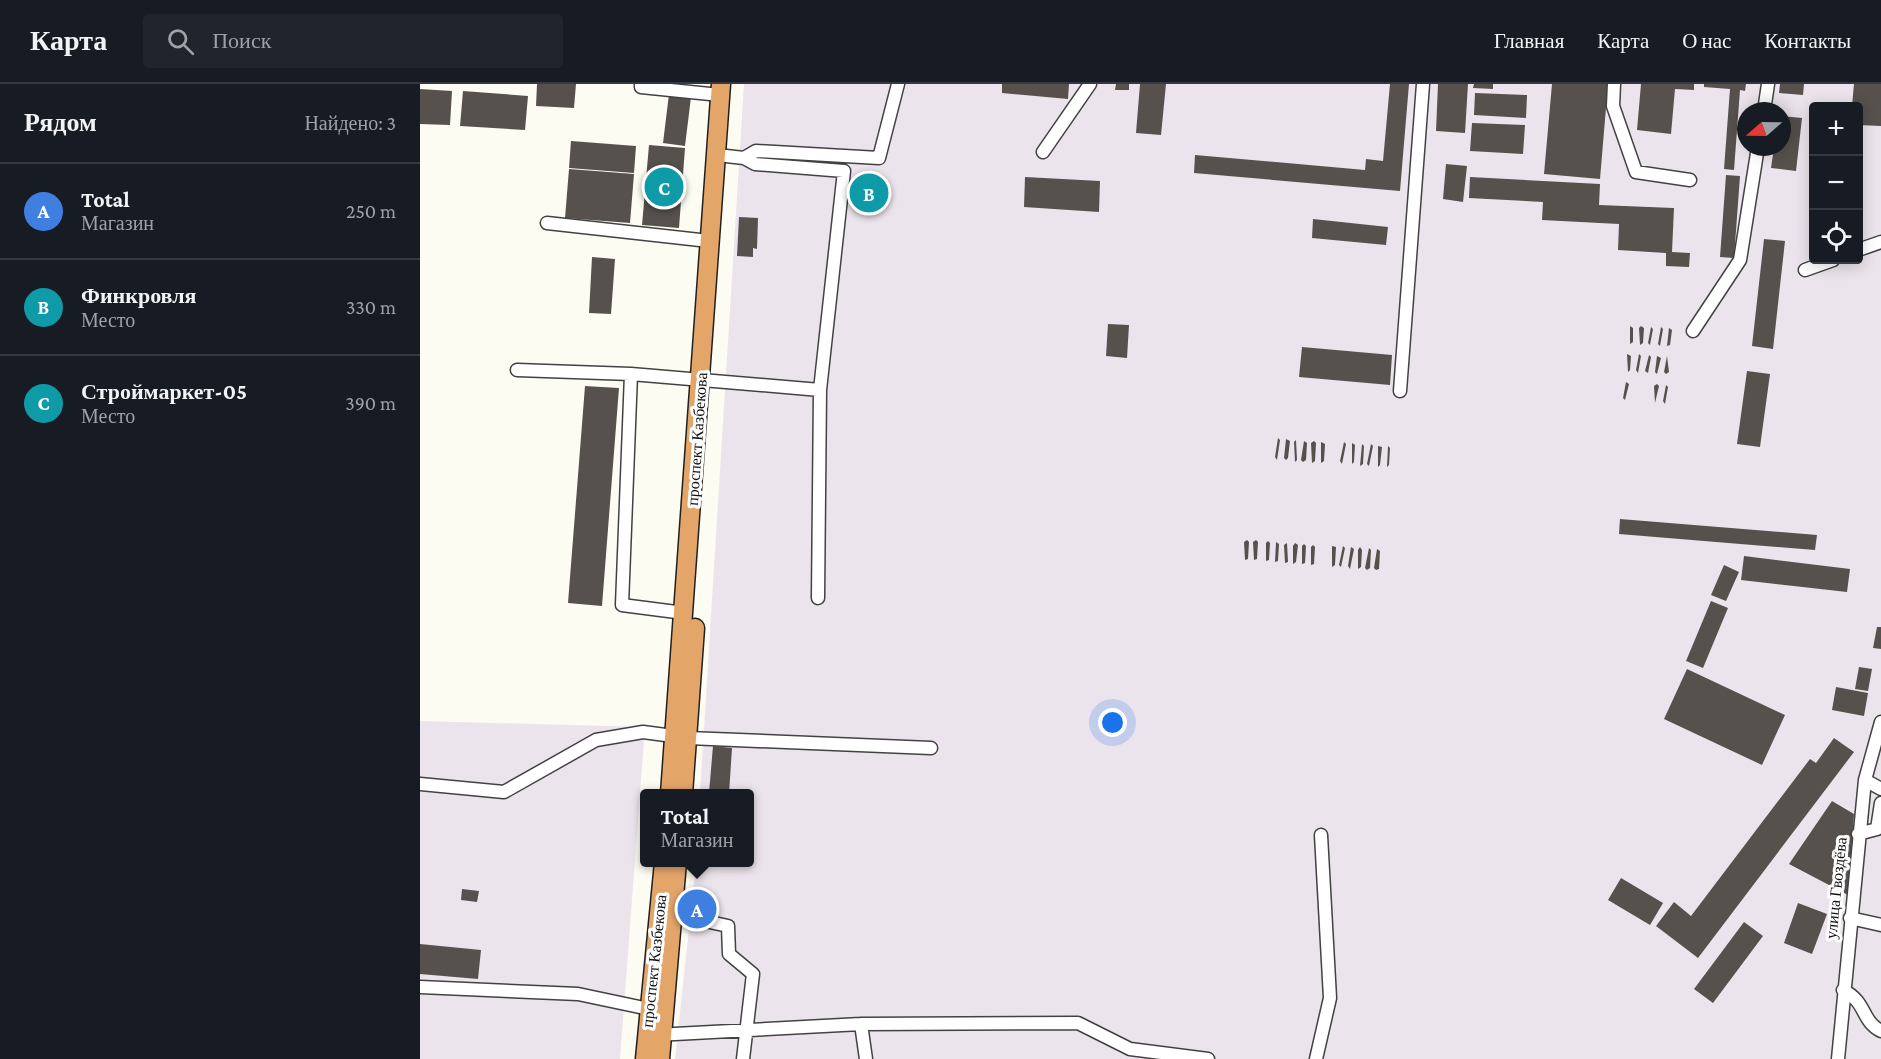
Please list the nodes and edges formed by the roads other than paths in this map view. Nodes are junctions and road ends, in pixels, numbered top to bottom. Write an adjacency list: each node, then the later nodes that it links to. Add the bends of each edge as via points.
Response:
1 (641, 84): 7 (street)
2 (898, 84): 11 (street, via 879,158 756,151)
3 (1090, 84): 9 (street)
4 (1423, 84): 24 (street)
5 (1614, 84): 12 (street, via 1613,106 1636,172)
6 (1768, 84): 8 (street)
7 (724, 88): 11 (highway, проспект Казбекова); 14 (highway, проспект Казбекова)
8 (1765, 102)
9 (1043, 152)
10 (1757, 156): 19 (street, via 1740,260)
11 (735, 157): 22 (highway, проспект Казбекова); 23 (street, via 755,164 844,171)
12 (1690, 180)
13 (547, 223): 14 (street)
14 (710, 241): 22 (highway, проспект Казбекова)
15 (1881, 242): 16 (street)
16 (1863, 248)
17 (1822, 264): 18 (street)
18 (1805, 270)
19 (1694, 332)
20 (518, 370): 21 (street)
21 (632, 374): 22 (street); 26 (street, via 622,605)
22 (708, 380): 23 (street); 26 (highway, проспект Казбекова); 28 (highway, проспект Казбекова)
23 (820, 390): 25 (street)
24 (1400, 391)
25 (818, 598)
26 (684, 613): 28 (highway, проспект Казбекова)
27 (1881, 722): 30 (street, улица Гвоздёва)
28 (681, 737): 29 (street); 31 (street, via 643,732 596,740 504,792); 32 (highway, проспект Казбекова); 33 (highway, проспект Казбекова)
29 (931, 748)
30 (1865, 780): 34 (street); 36 (street, улица Гвоздёва)
31 (420, 784)
32 (671, 789)
33 (683, 789)
34 (1881, 789)
35 (1881, 803): 36 (street, via 1877,829)
36 (1858, 834): 41 (street, улица Гвоздёва)
37 (1321, 835): 56 (street, via 1329,998)
38 (663, 867): 45 (highway, проспект Казбекова)
39 (677, 867): 40 (highway, проспект Казбекова)
40 (673, 914): 47 (street, via 728,926 729,954 753,974); 49 (highway, проспект Казбекова)
41 (1850, 918): 42 (street); 44 (street, улица Гвоздёва)
42 (1881, 925)
43 (420, 987): 45 (street, via 578,994)
44 (1843, 990): 48 (street, via 1856,996 1871,1024); 57 (street, улица Гвоздёва)
45 (649, 1009): 49 (highway, проспект Казбекова)
46 (861, 1024): 47 (street); 50 (street, via 1078,1023); 54 (street)
47 (747, 1030): 49 (street); 53 (street)
48 (1881, 1031)
49 (656, 1035): 51 (highway, проспект Казбекова); 52 (highway, проспект Казбекова)
50 (1129, 1054): 55 (street)
51 (645, 1059)
52 (660, 1059)
53 (743, 1059)
54 (866, 1059)
55 (1208, 1059)
56 (1316, 1059)
57 (1838, 1059)

